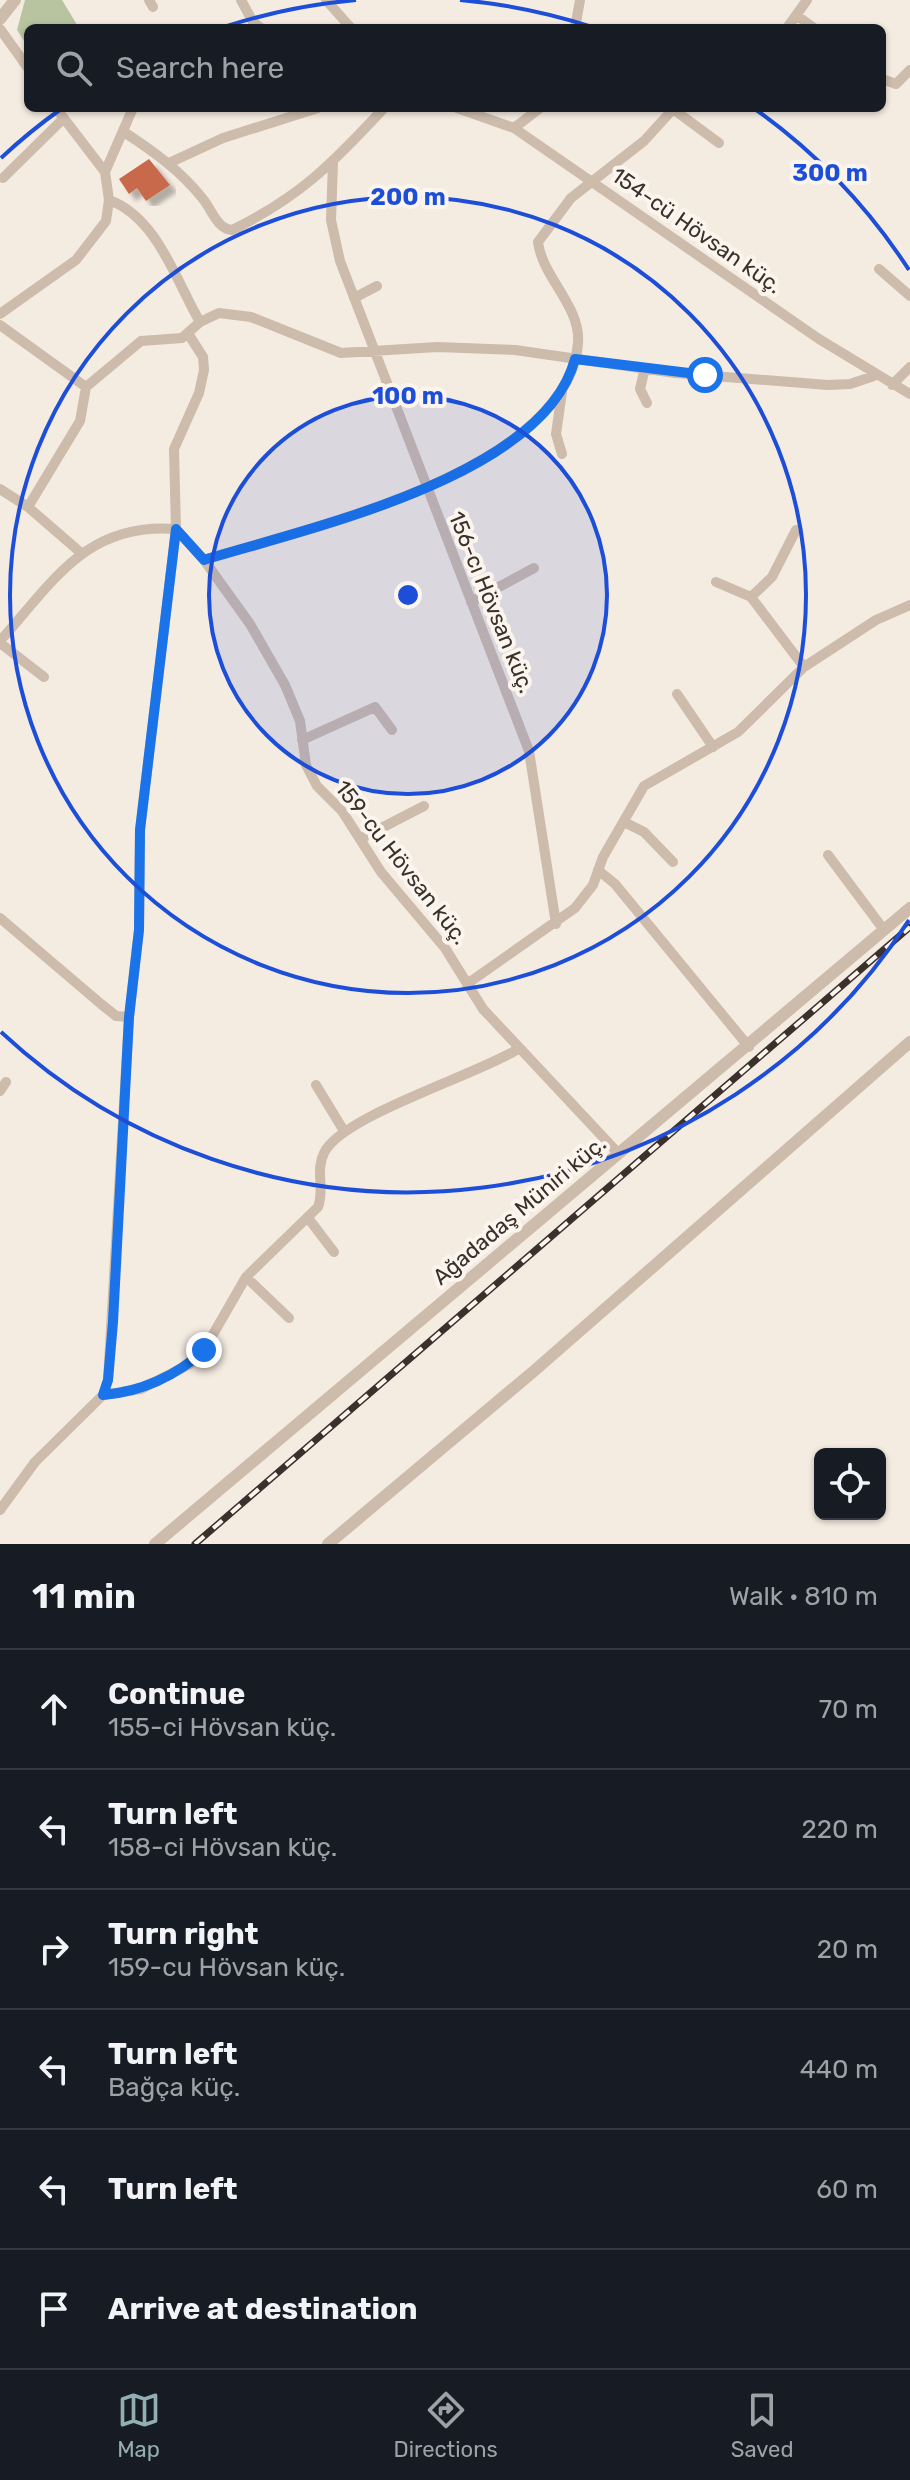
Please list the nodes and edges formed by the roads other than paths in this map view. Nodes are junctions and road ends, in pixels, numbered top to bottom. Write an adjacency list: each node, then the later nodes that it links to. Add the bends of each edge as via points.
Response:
1 (15, 0): 7 (street)
2 (241, 0): 8 (street)
3 (326, 0): 9 (street)
4 (580, 0): 10 (street)
5 (807, 0): 6 (street)
6 (796, 15): 11 (street); 12 (street)
7 (0, 19)
8 (252, 24)
9 (347, 24)
10 (576, 24)
11 (790, 24)
12 (808, 24)
13 (0, 29): 14 (street)
14 (24, 62)
15 (910, 70): 16 (street, via 896,84)
16 (886, 80)
17 (59, 112): 25 (street)
18 (132, 112): 27 (street)
19 (305, 112): 29 (street, via 223,138)
20 (380, 112): 30 (street)
21 (468, 112): 26 (street, 154-cü Hövsan küç.)
22 (535, 112): 26 (street)
23 (670, 112): 33 (street, via 644,141)
24 (679, 112): 28 (street)
25 (64, 118): 31 (street); 32 (street)
26 (514, 128): 33 (street, 154-cü Hövsan küç.)
27 (124, 132): 29 (street); 31 (street)
28 (719, 143)
29 (169, 163): 30 (street, via 221,226 232,230 274,210)
30 (333, 163): 38 (street, 156-cı Hövsan küç., via 331,220)
31 (105, 172): 34 (street)
32 (3, 178)
33 (592, 181): 44 (street, via 571,198 538,242 571,312 578,339); 47 (street, 154-cü Hövsan küç.)
34 (109, 200): 39 (street, via 106,221 76,260); 40 (street, via 136,214 147,228)
35 (879, 269): 37 (street)
36 (377, 286): 38 (street)
37 (910, 296)
38 (354, 298): 43 (street, 156-cı Hövsan küç.)
39 (0, 314)
40 (200, 322): 42 (street); 43 (street, via 219,313 251,317 341,353)
41 (0, 325): 49 (street)
42 (189, 335): 49 (street, via 141,341); 57 (street, via 203,357 204,370 174,449)
43 (378, 352): 44 (street, via 437,347); 54 (street, 156-cı Hövsan küç.)
44 (575, 359): 46 (street); 50 (street)
45 (910, 367): 48 (street)
46 (645, 368): 47 (street, via 828,385); 52 (street, via 640,389)
47 (874, 376): 48 (street, 154-cü Hövsan küç.)
48 (892, 385): 51 (street, 154-cü Hövsan küç.)
49 (86, 387): 56 (street, via 80,421)
50 (562, 392): 53 (street, via 556,434); 54 (street, via 518,437)
51 (910, 394)
52 (647, 403)
53 (562, 454)
54 (425, 487): 60 (street, via 297,534); 64 (street, 156-cı Hövsan küç.)
55 (0, 489): 56 (street)
56 (28, 507): 59 (street)
57 (176, 529): 59 (street, via 157,527 116,536); 60 (street, 159-cu Hövsan küç.); 84 (street, via 140,830 139,930)
58 (796, 530): 63 (street, via 772,577)
59 (80, 552): 66 (street)
60 (204, 560): 71 (street, 159-cu Hövsan küç., via 285,685)
61 (534, 568): 64 (street)
62 (716, 582): 63 (street)
63 (751, 597): 67 (street)
64 (471, 602): 81 (street, 156-cı Hövsan küç., via 529,751)
65 (910, 605): 67 (street, via 876,620)
66 (0, 642): 68 (street)
67 (804, 667): 72 (street, via 738,732)
68 (44, 677)
69 (677, 694): 72 (street)
70 (392, 730): 71 (street, via 375,707)
71 (302, 740): 75 (street, 159-cu Hövsan küç., via 310,774)
72 (713, 747): 74 (street, via 654,778 636,794)
73 (424, 806): 75 (street)
74 (624, 822): 77 (street, via 644,832); 78 (street)
75 (362, 838): 83 (street, 159-cu Hövsan küç., via 381,872 434,932)
76 (828, 855): 82 (street)
77 (673, 862)
78 (598, 870): 81 (street, via 593,885); 86 (street)
79 (910, 908): 82 (street, Ağadadaş Müniri küç.)
80 (0, 918): 84 (street, via 116,1016)
81 (556, 924): 83 (street)
82 (884, 930): 86 (street, Ağadadaş Müniri küç.)
83 (467, 984): 87 (street, 159-cu Hövsan küç.)
84 (129, 1017): 95 (street, via 113,1322)
85 (910, 1042): 98 (street)
86 (749, 1047): 90 (street, Ağadadaş Müniri küç.)
87 (518, 1049): 89 (street); 90 (street, 159-cu Hövsan küç.)
88 (316, 1085): 89 (street)
89 (344, 1131): 91 (street, via 325,1150 320,1164 322,1197)
90 (617, 1152): 97 (street, Ağadadaş Müniri küç.)
91 (308, 1218): 92 (street); 93 (street)
92 (334, 1252)
93 (246, 1277): 94 (street); 95 (street, via 204,1350 190,1364 141,1389)
94 (289, 1318)
95 (103, 1395): 96 (street, via 35,1462)
96 (0, 1510)
97 (155, 1544)
98 (328, 1544)

